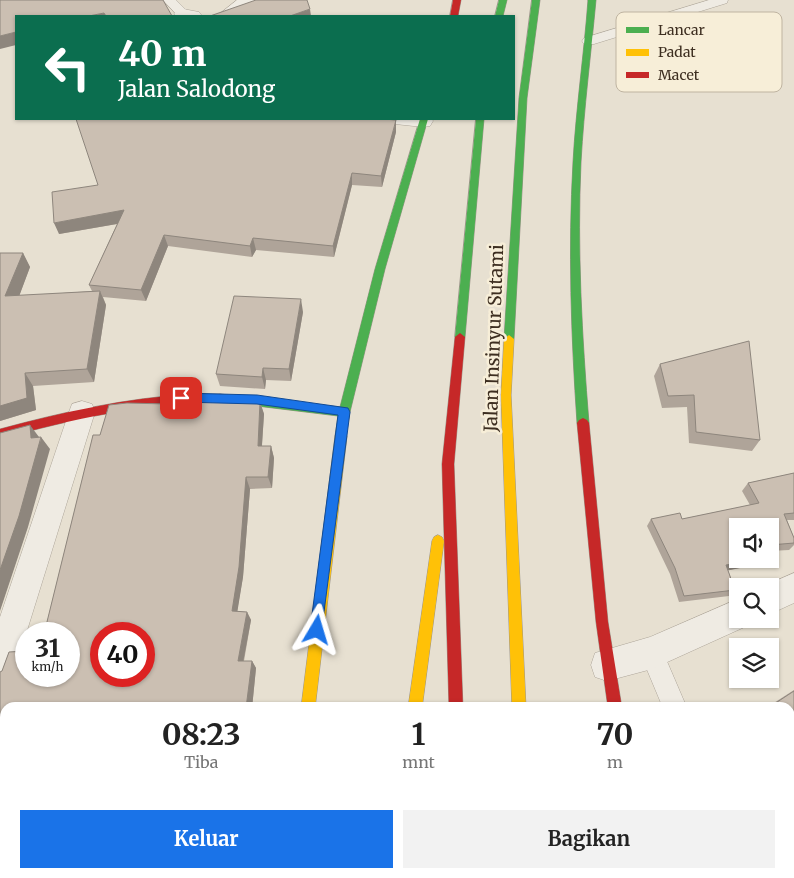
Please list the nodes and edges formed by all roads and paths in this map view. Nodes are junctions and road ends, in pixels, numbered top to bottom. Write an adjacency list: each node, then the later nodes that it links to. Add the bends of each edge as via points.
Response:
1 (169, 0): 9 (lane)
2 (248, 0): 10 (street)
3 (457, 0): 11 (main road)
4 (503, 0): 12 (main road)
5 (536, 0): 30 (main road, Jalan Insinyur Sutami, via 523,98 506,395)
6 (592, 0): 14 (main road)
7 (722, 0): 8 (lane)
8 (683, 12)
9 (188, 15)
10 (227, 15)
11 (454, 15)
12 (499, 15)
13 (616, 33): 14 (lane)
14 (589, 41): 25 (main road, via 581,101 576,250 582,428)
15 (423, 120): 18 (main road, via 380,269)
16 (480, 120): 20 (main road, Jalan Insinyur Sutami)
17 (82, 412): 18 (main road, via 181,398 257,400); 19 (main road); 26 (street)
18 (344, 412): 27 (main road)
19 (0, 434)
20 (448, 464): 28 (main road); 29 (main road, Jalan Insinyur Sutami)
21 (794, 588): 22 (street)
22 (779, 595)
23 (729, 618): 24 (street)
24 (652, 653): 25 (street); 32 (lane)
25 (607, 665): 31 (main road)
26 (0, 666)
27 (309, 702)
28 (416, 702)
29 (456, 702)
30 (518, 702)
31 (614, 702)
32 (672, 702)

